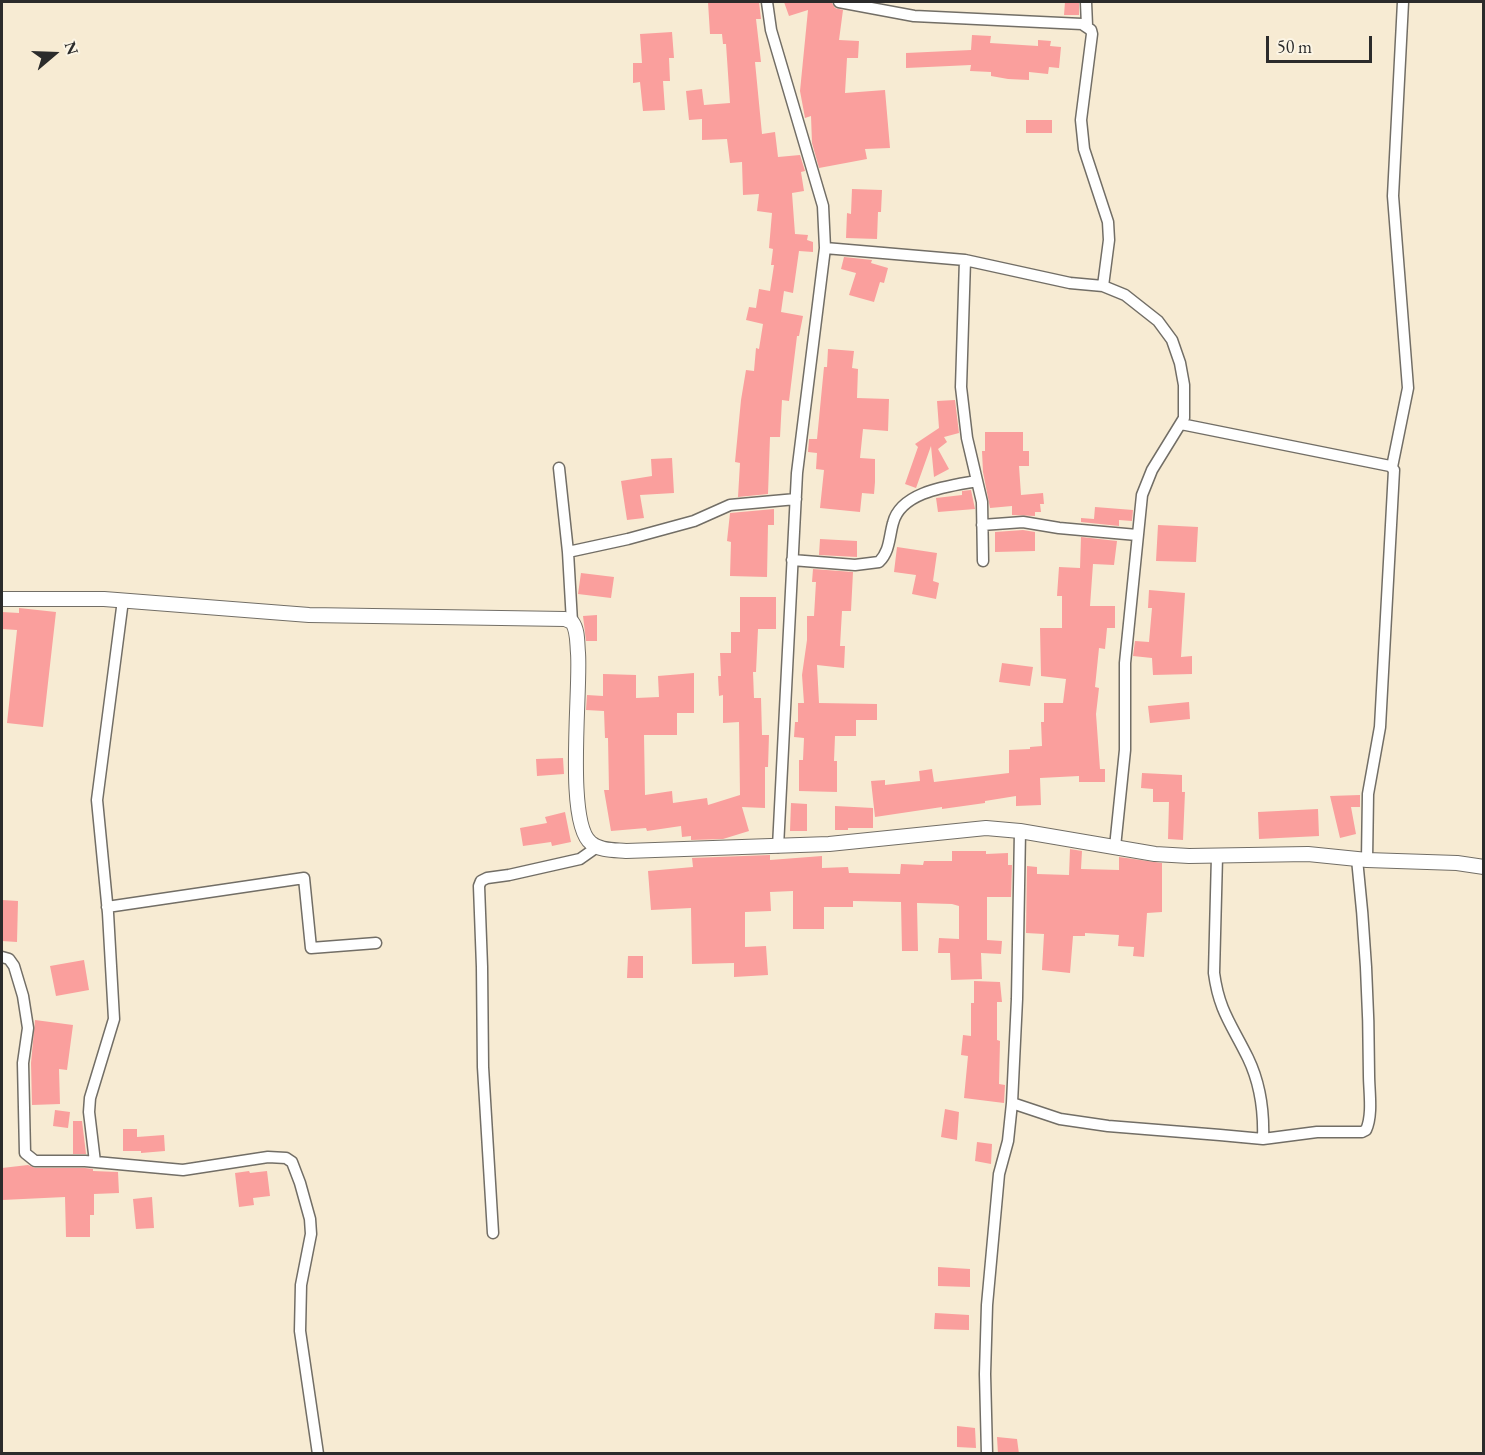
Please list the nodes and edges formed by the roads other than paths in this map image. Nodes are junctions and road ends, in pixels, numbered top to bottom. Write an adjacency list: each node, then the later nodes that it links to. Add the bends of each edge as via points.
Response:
1 (767, 2): 6 (street, via 771,30 823,206)
2 (839, 2): 5 (street, via 914,16)
3 (1086, 2): 5 (street)
4 (1403, 2): 10 (street, via 1393,196 1408,388)
5 (1087, 26): 8 (street, via 1092,34 1081,120 1084,149 1108,222)
6 (825, 248): 7 (street); 13 (street)
7 (965, 260): 8 (street, via 1070,283); 12 (street, via 961,387)
8 (1103, 286): 9 (street, via 1125,295 1158,321 1172,340 1184,385)
9 (1181, 424): 10 (street); 15 (street, via 1152,470 1142,495)
10 (1392, 467): 27 (street, via 1395,476 1380,727)
11 (558, 468): 16 (street)
12 (977, 481): 14 (street); 17 (street, via 914,498 893,520 887,550 879,562 855,565)
13 (796, 499): 16 (street, via 730,505 694,521); 17 (street)
14 (982, 525): 15 (street, via 1023,522); 18 (street)
15 (1137, 535): 24 (street, via 1125,663 1125,750)
16 (568, 552): 21 (street)
17 (792, 560): 23 (street)
18 (983, 561)
19 (2, 599): 20 (street)
20 (123, 600): 21 (street, via 309,615); 29 (street, via 97,800)
21 (572, 621): 25 (street, via 579,663 578,815 584,835)
22 (1020, 831): 23 (street, via 964,829); 24 (street); 32 (street)
23 (778, 847): 25 (street, via 626,851)
24 (1115, 847): 26 (street, via 1155,854)
25 (597, 848): 35 (street, via 584,857 487,878 479,886 483,1067)
26 (1217, 856): 27 (street, via 1308,854); 33 (street, via 1216,987 1258,1088)
27 (1362, 859): 28 (street); 33 (street, via 1369,1024 1368,1126 1362,1132 1317,1132)
28 (1484, 867)
29 (107, 906): 30 (street, via 304,878 311,948); 34 (street, via 114,1019 90,1098)
30 (376, 943)
31 (2, 957): 34 (street, via 14,966 28,1028 23,1063 25,1152 34,1161)
32 (1012, 1103): 33 (street, via 1060,1119 1098,1125); 37 (street, via 999,1174 987,1305)
33 (1263, 1139)
34 (95, 1162): 36 (street, via 183,1170 268,1157 292,1162 310,1219 311,1234 301,1285 300,1331)
35 (493, 1233)
36 (318, 1454)
37 (987, 1454)

